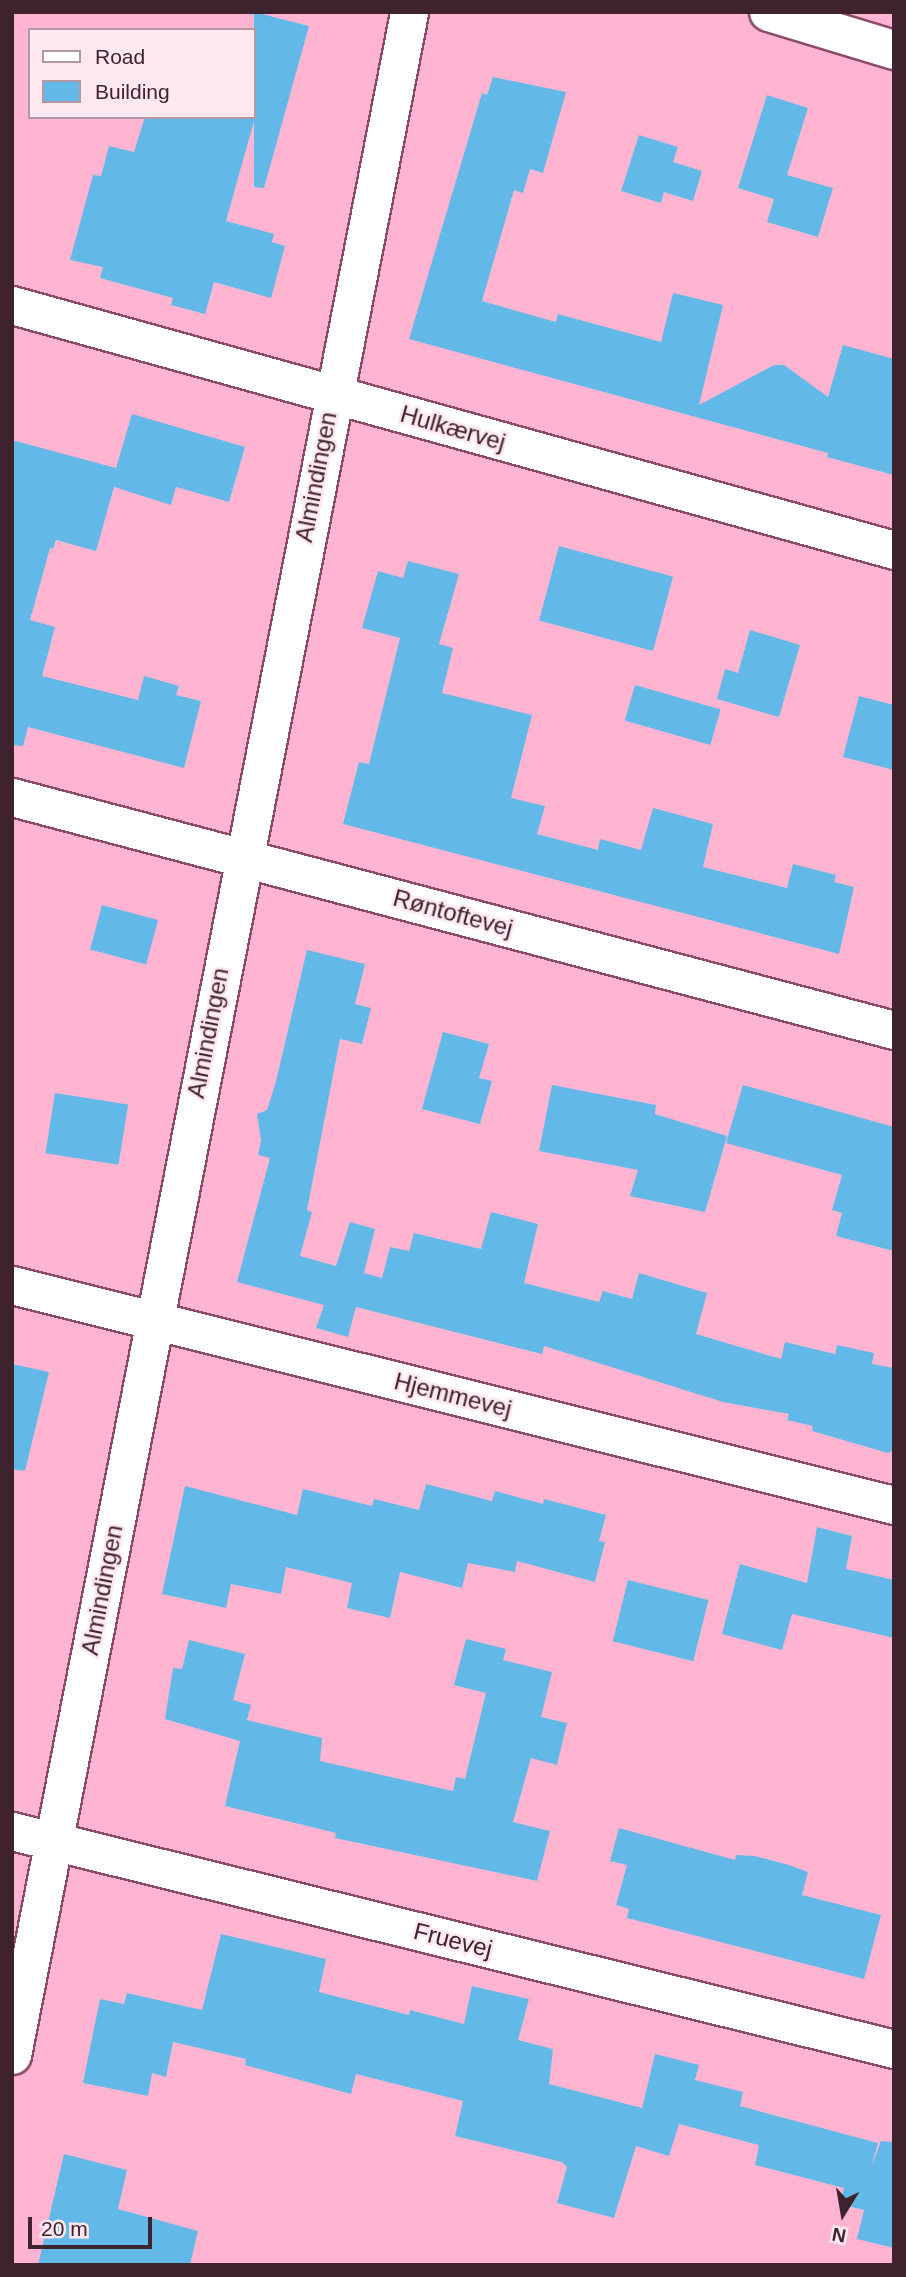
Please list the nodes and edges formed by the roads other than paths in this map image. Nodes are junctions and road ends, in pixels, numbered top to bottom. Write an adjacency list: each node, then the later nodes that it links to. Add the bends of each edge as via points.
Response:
1 (409, 12): 5 (street, Almindingen)
2 (769, 12): 3 (street)
3 (894, 50)
4 (12, 305): 5 (street, Hulkærvej)
5 (332, 394): 6 (street, Hulkærvej); 8 (street, Almindingen)
6 (894, 550)
7 (12, 797): 8 (street, Røntoftevej)
8 (242, 857): 9 (street, Røntoftevej); 11 (street, Almindingen)
9 (894, 1030)
10 (12, 1285): 11 (street, Hjemmevej)
11 (153, 1320): 12 (street, Hjemmevej); 14 (street, Almindingen)
12 (894, 1506)
13 (12, 1831): 14 (street, Fruevej)
14 (54, 1842): 15 (street, Fruevej); 16 (street, Almindingen)
15 (894, 2049)
16 (12, 2055)

